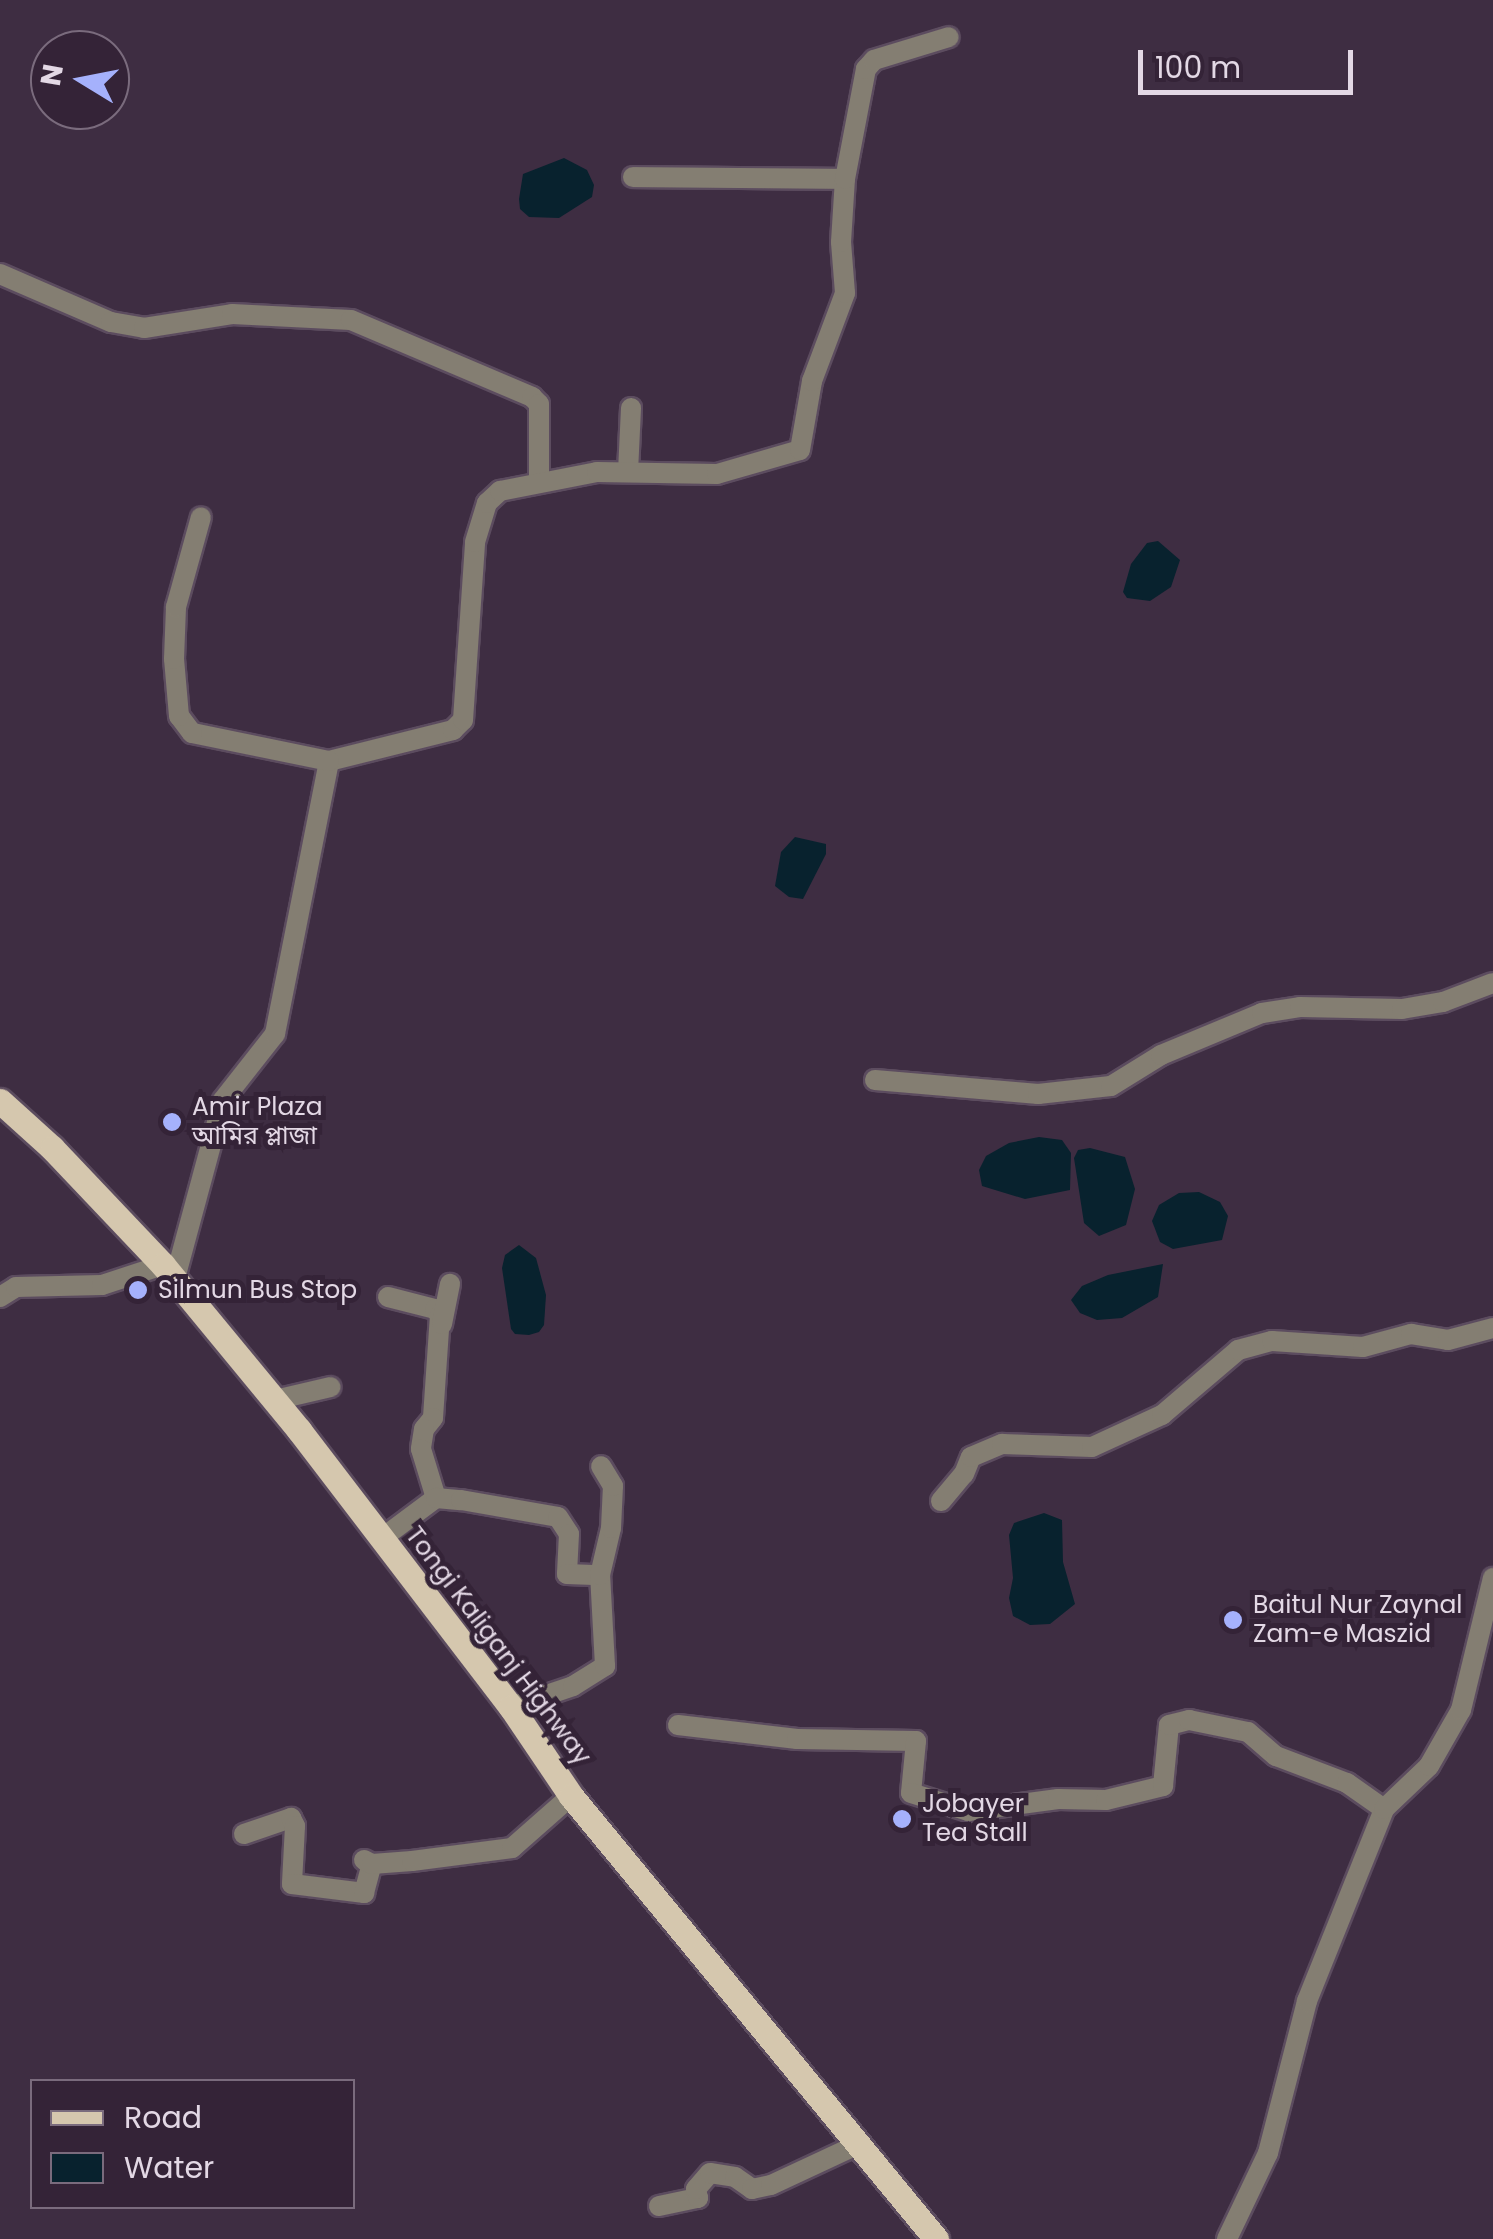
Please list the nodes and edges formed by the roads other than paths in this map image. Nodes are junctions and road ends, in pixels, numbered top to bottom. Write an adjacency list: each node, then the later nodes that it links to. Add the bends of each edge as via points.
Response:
1 (949, 37): 3 (street, via 868,63)
2 (634, 177): 3 (street)
3 (845, 180): 6 (street, via 846,292 812,381 800,450 717,474)
4 (0, 274): 7 (street, via 112,322 144,328 232,314 351,320 532,397 539,404)
5 (631, 408): 6 (street)
6 (628, 472): 7 (street)
7 (538, 481): 9 (street, via 500,491 487,503 470,578 463,720 453,730)
8 (201, 517): 9 (street, via 176,607 179,716 192,734)
9 (329, 761): 13 (street, via 276,1034 223,1100)
10 (1493, 983): 11 (street, via 1402,1009 1300,1006 1262,1014 1161,1055 1111,1086 1038,1094)
11 (875, 1080)
12 (0, 1101): 13 (main road, Tongi Kaliganj Highway)
13 (168, 1273): 15 (street, via 102,1285 16,1287); 20 (main road, Tongi Kaliganj Highway)
14 (450, 1284): 17 (street)
15 (0, 1296)
16 (388, 1298): 17 (street, via 435,1309)
17 (442, 1324): 22 (street, via 432,1418 421,1449)
18 (1493, 1328): 23 (street, via 1448,1340 1412,1334 1364,1348 1272,1341 1238,1350 1162,1415 1092,1447 1002,1444 971,1457)
19 (332, 1387): 20 (street)
20 (274, 1400): 24 (main road, Tongi Kaliganj Highway)
21 (601, 1466): 25 (street, via 613,1486)
22 (436, 1498): 24 (street); 25 (street, via 558,1517 568,1534 567,1574)
23 (941, 1501)
24 (381, 1539): 27 (main road, Tongi Kaliganj Highway)
25 (600, 1575): 27 (street, via 605,1666 573,1686)
26 (1493, 1578): 30 (street, via 1461,1710 1429,1766)
27 (511, 1707): 29 (main road, Tongi Kaliganj Highway)
28 (678, 1726): 30 (street, via 796,1739 916,1741 911,1793 968,1811 1106,1800 1163,1786 1169,1725 1190,1720 1248,1732 1276,1756 1348,1783)
29 (571, 1796): 31 (street, via 512,1848 368,1862 364,1893 292,1884 291,1818); 32 (main road, Tongi Kaliganj Highway)
30 (1384, 1809): 35 (street, via 1307,2001 1268,2153)
31 (244, 1834)
32 (859, 2144): 33 (street, via 752,2190 736,2177 710,2173 696,2189 698,2198); 34 (main road, Tongi Kaliganj Highway)
33 (659, 2206)
34 (936, 2239)
35 (1227, 2239)

